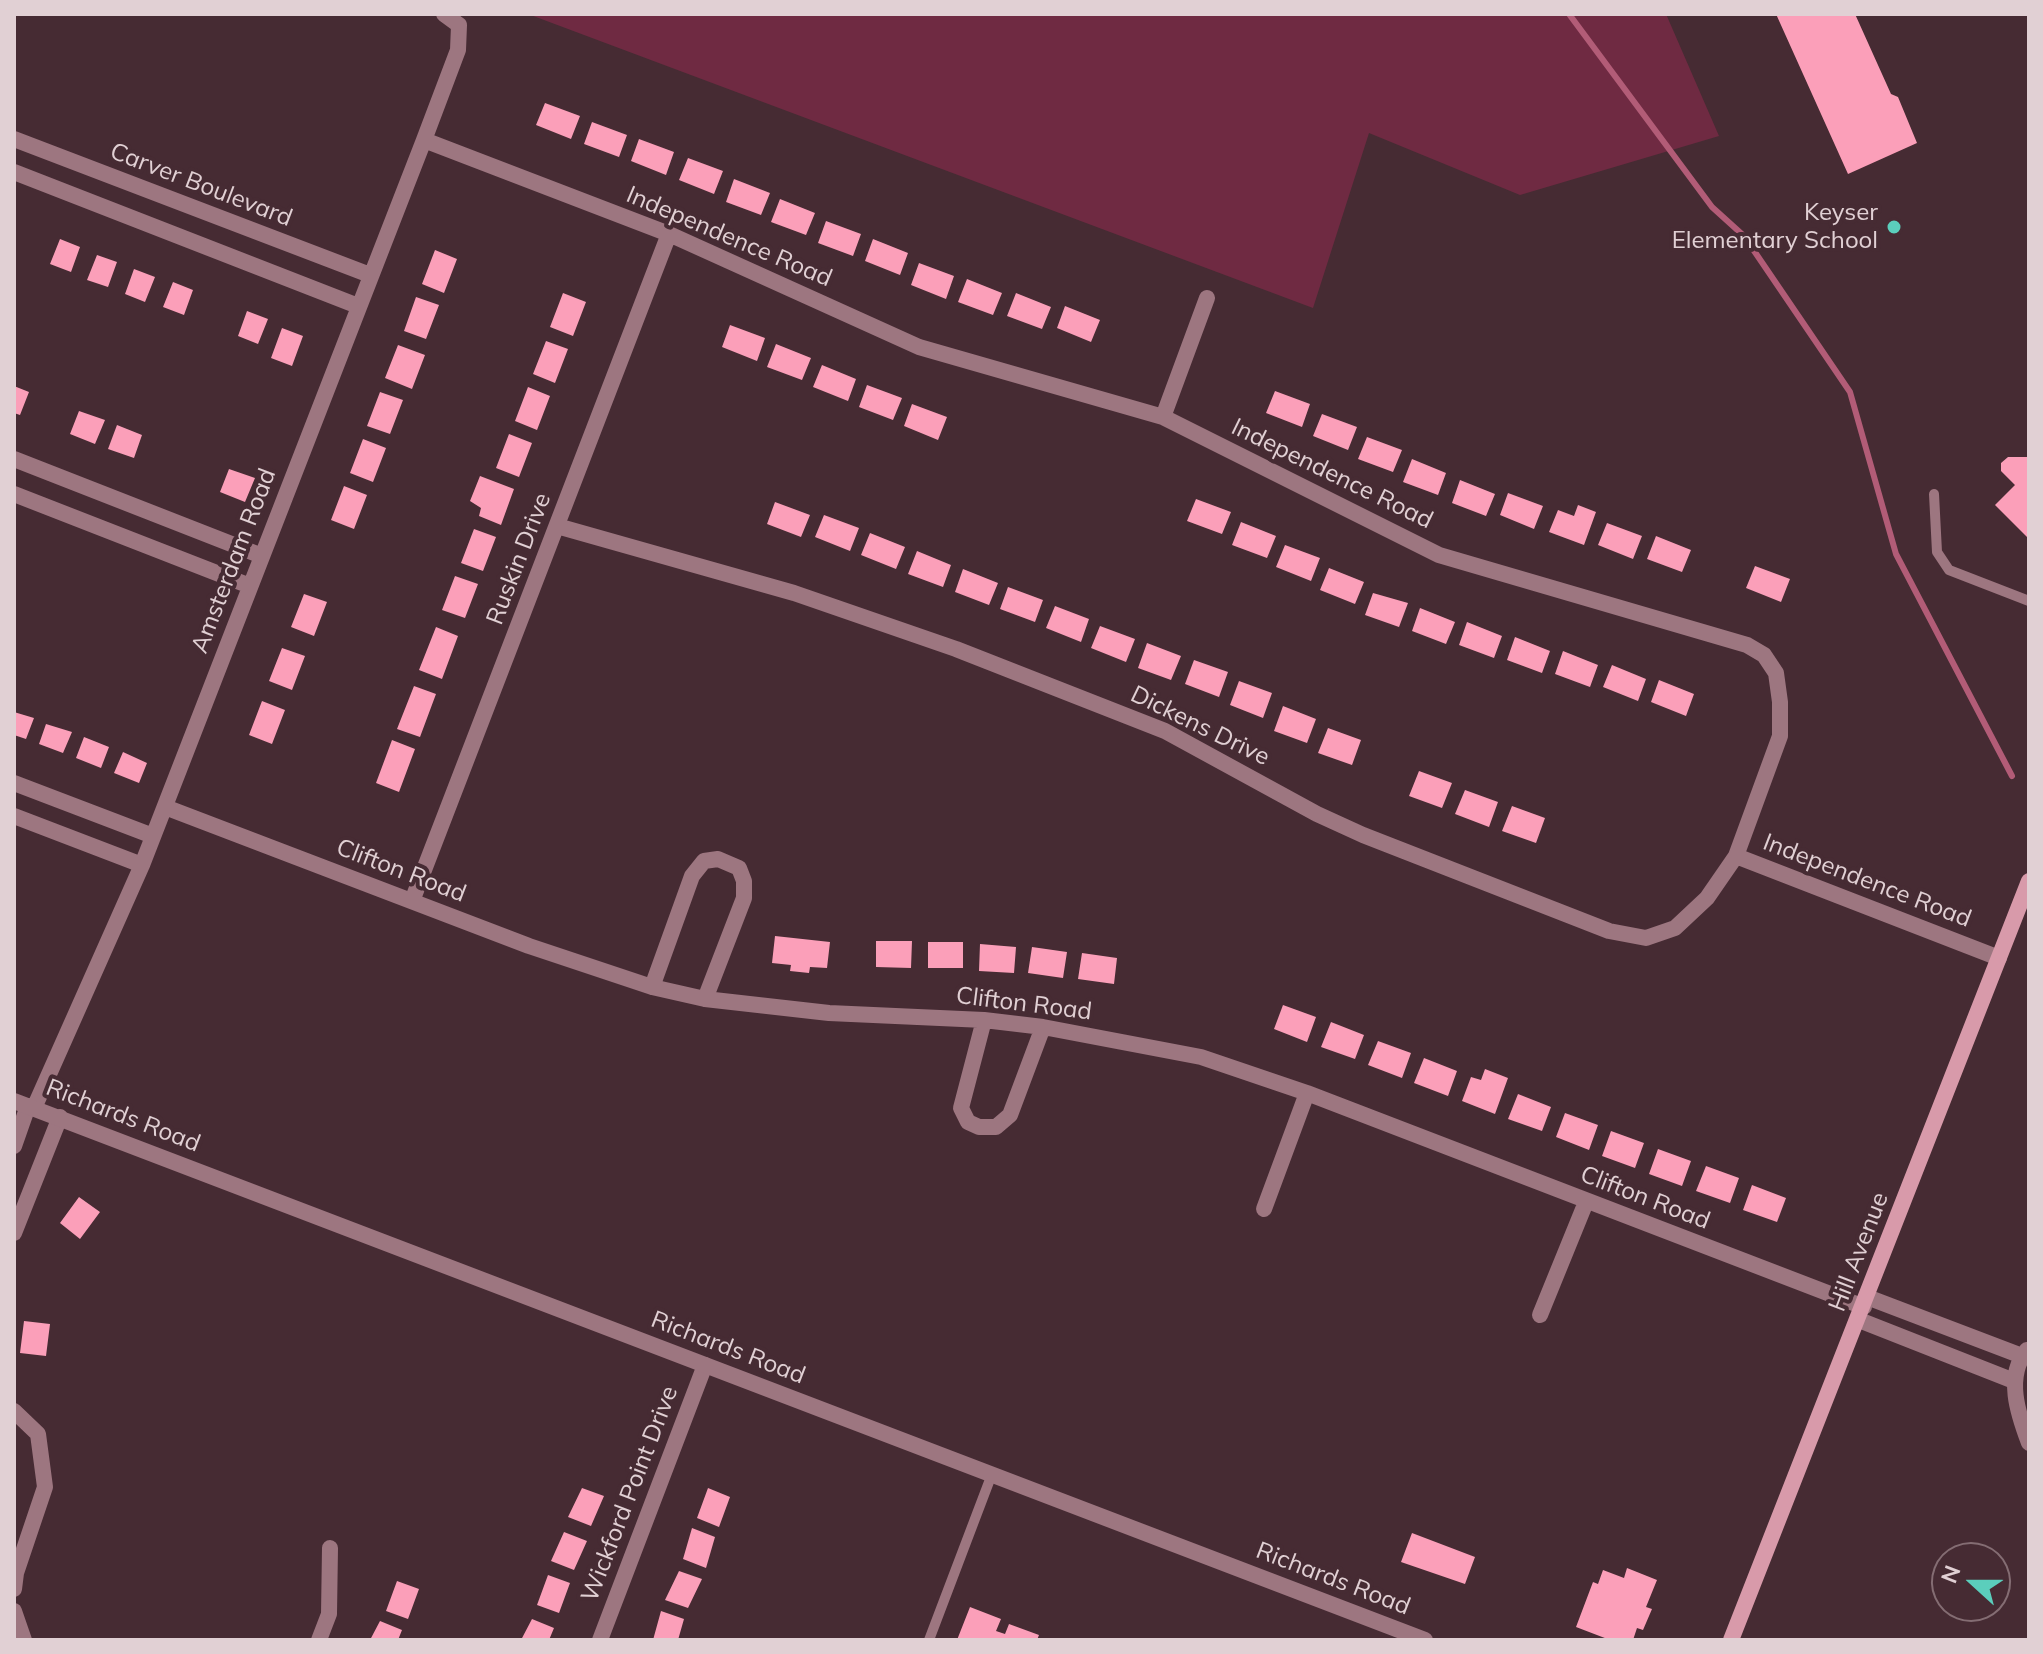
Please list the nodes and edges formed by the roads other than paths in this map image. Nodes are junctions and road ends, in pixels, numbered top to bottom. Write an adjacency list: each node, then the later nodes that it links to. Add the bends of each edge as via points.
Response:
1 (444, 14): 3 (street, Amsterdam Road, via 459,25 458,50)
2 (14, 139): 6 (street, Carver Boulevard)
3 (424, 140): 5 (street, Independence Road); 6 (street, Amsterdam Road)
4 (14, 172): 8 (street)
5 (669, 234): 9 (street, Independence Road, via 919,347); 13 (street, Ruskin Drive)
6 (370, 275): 8 (street, Amsterdam Road)
7 (1207, 298): 9 (street)
8 (358, 306): 14 (street, Amsterdam Road)
9 (1163, 417): 21 (street, Independence Road, via 1439,555 1747,645 1764,655 1776,673 1780,736)
10 (14, 459): 14 (street)
11 (14, 494): 15 (street)
12 (1934, 494): 16 (lane, via 1937,552 1949,570)
13 (557, 526): 21 (street, Dickens Drive, via 794,593 956,649 1165,731 1363,835 1609,931 1646,938 1675,928 1707,898); 24 (street, Ruskin Drive)
14 (262, 556): 15 (street, Amsterdam Road)
15 (250, 586): 18 (street, Amsterdam Road)
16 (2029, 601)
17 (14, 783): 20 (street)
18 (165, 807): 20 (street, Amsterdam Road); 24 (street, Clifton Road)
19 (14, 816): 22 (street)
20 (153, 836): 22 (street, Amsterdam Road)
21 (1736, 856): 25 (street, Independence Road)
22 (142, 865): 31 (street, Amsterdam Road)
23 (2029, 881): 25 (main road, Hill Avenue)
24 (412, 901): 26 (street, Clifton Road)
25 (1999, 958): 37 (main road, Hill Avenue)
26 (652, 987): 27 (street, Clifton Road); 27 (street, via 692,876 704,861 718,859 739,868 744,898)
27 (705, 999): 28 (street, Clifton Road, via 829,1013)
28 (984, 1020): 29 (street, Clifton Road); 29 (street, via 961,1108 968,1122 979,1127 996,1127 1010,1115)
29 (1043, 1027): 30 (street, Clifton Road, via 1201,1057)
30 (1307, 1093): 34 (street, Clifton Road); 35 (street)
31 (26, 1105): 32 (street, Richards Road); 33 (street, Amsterdam Road)
32 (60, 1117): 36 (street); 40 (street, Richards Road)
33 (14, 1146)
34 (1586, 1202): 37 (street, Clifton Road); 38 (street)
35 (1264, 1209)
36 (14, 1233)
37 (1863, 1308): 39 (street); 41 (street); 53 (main road, Hill Avenue)
38 (1540, 1315)
39 (2026, 1352): 41 (street)
40 (705, 1365): 44 (street, Richards Road); 50 (street, Wickford Point Drive)
41 (2014, 1381): 43 (street)
42 (14, 1411): 46 (street, via 38,1434 45,1487)
43 (2029, 1443)
44 (992, 1474): 51 (lane); 52 (street, Richards Road)
45 (330, 1548): 49 (street, via 329,1614)
46 (14, 1589)
47 (14, 1611): 48 (street)
48 (24, 1640)
49 (319, 1640)
50 (600, 1640)
51 (929, 1640)
52 (1425, 1640)
53 (1731, 1640)

